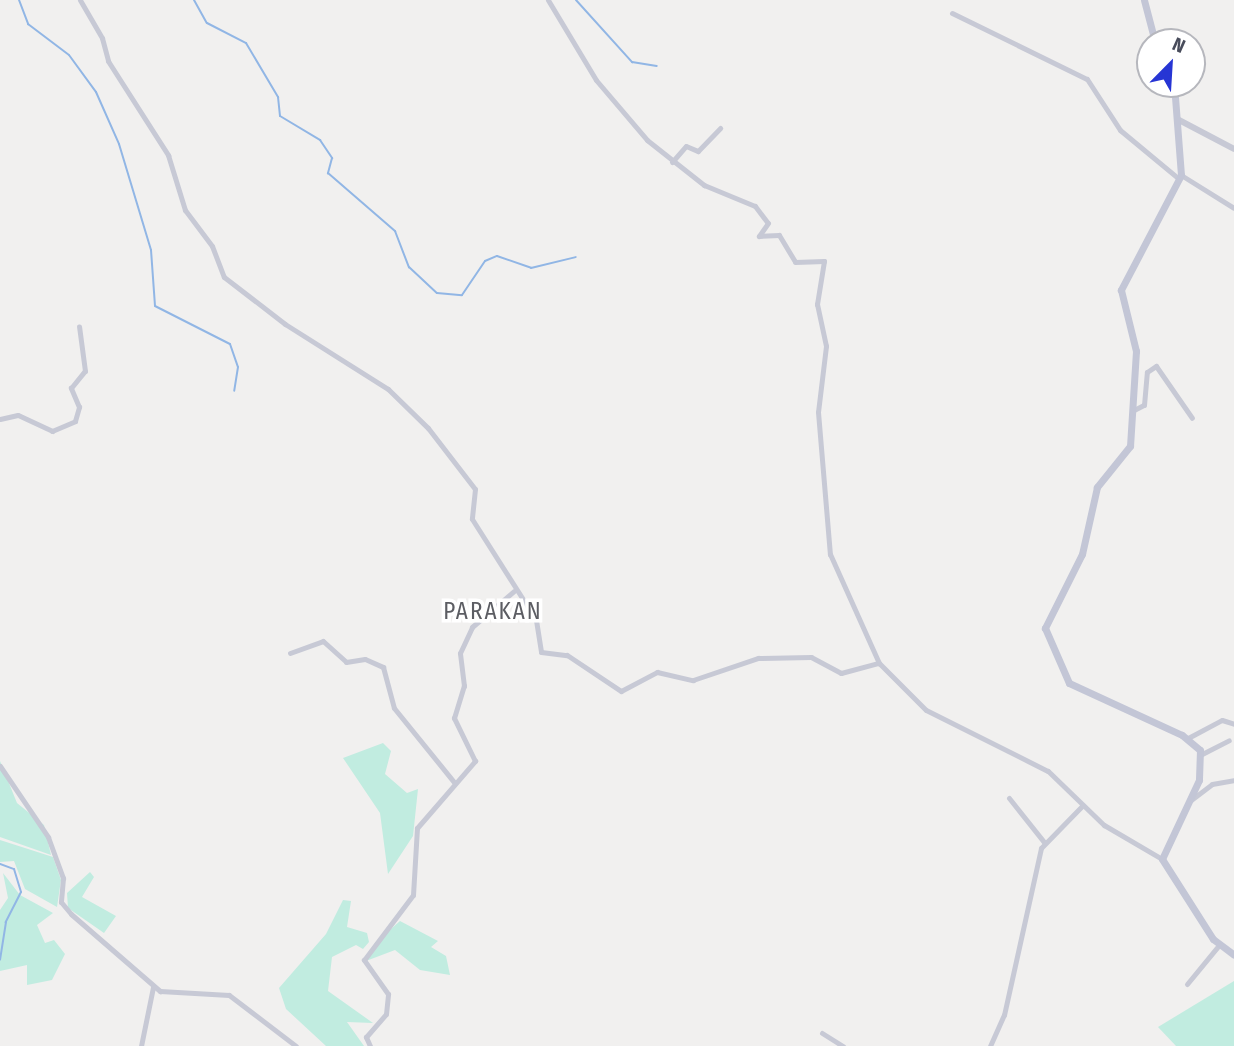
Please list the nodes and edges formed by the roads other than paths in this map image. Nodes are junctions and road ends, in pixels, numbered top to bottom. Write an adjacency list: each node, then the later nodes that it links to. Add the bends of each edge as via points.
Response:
1 (80, 0): 17 (street, via 108,61 168,155 185,210 214,248 224,277 285,324 388,389 424,422 475,489 472,519)
2 (548, 0): 10 (street, via 596,80)
3 (1144, 0): 5 (main road)
4 (952, 13): 11 (street, via 1087,79 1120,131)
5 (1151, 28)
6 (1176, 98): 7 (main road)
7 (1179, 120): 9 (street); 11 (main road)
8 (720, 128): 10 (street, via 698,150 686,146)
9 (1234, 149)
10 (672, 163): 19 (street, via 704,185 755,206 768,223 759,236 779,235 795,262 825,264 818,279 826,346 818,412 830,554)
11 (1180, 177): 12 (street); 14 (main road, via 1121,290 1136,343)
12 (1234, 208)
13 (79, 327): 16 (street, via 85,371 71,388 79,407 75,421 52,431 18,415)
14 (1132, 411): 15 (street, via 1144,405 1147,372 1154,366); 21 (main road, via 1128,452 1097,487 1082,554 1045,628 1069,683)
15 (1192, 418)
16 (0, 419)
17 (514, 591): 19 (street, via 539,626 541,652 566,655 621,691 657,672 693,680 758,658 811,657 841,673); 26 (street, via 472,627 460,653 464,686 454,718 476,757)
18 (290, 653): 26 (street, via 323,641 346,662 365,659 383,667 394,708)
19 (879, 663): 29 (street, via 926,710 1048,771)
20 (1234, 724): 21 (street, via 1222,720)
21 (1188, 738): 23 (main road)
22 (1229, 740): 23 (street)
23 (1202, 754): 28 (main road)
24 (0, 766): 35 (street, via 48,837 63,878 64,907)
25 (1234, 780): 28 (street, via 1212,784)
26 (454, 782): 40 (street, via 417,828 409,904 364,960 388,994 382,1021 366,1037)
27 (1009, 798): 30 (street)
28 (1191, 800): 31 (main road)
29 (1082, 806): 30 (street); 31 (street)
30 (1044, 842): 37 (street)
31 (1161, 859): 32 (main road)
32 (1219, 945): 33 (main road); 34 (street)
33 (1234, 955)
34 (1187, 984)
35 (153, 987): 38 (street); 39 (street, via 205,998 229,995)
36 (822, 1033): 41 (street)
37 (991, 1045)
38 (141, 1046)
39 (296, 1046)
40 (370, 1046)
41 (844, 1046)

